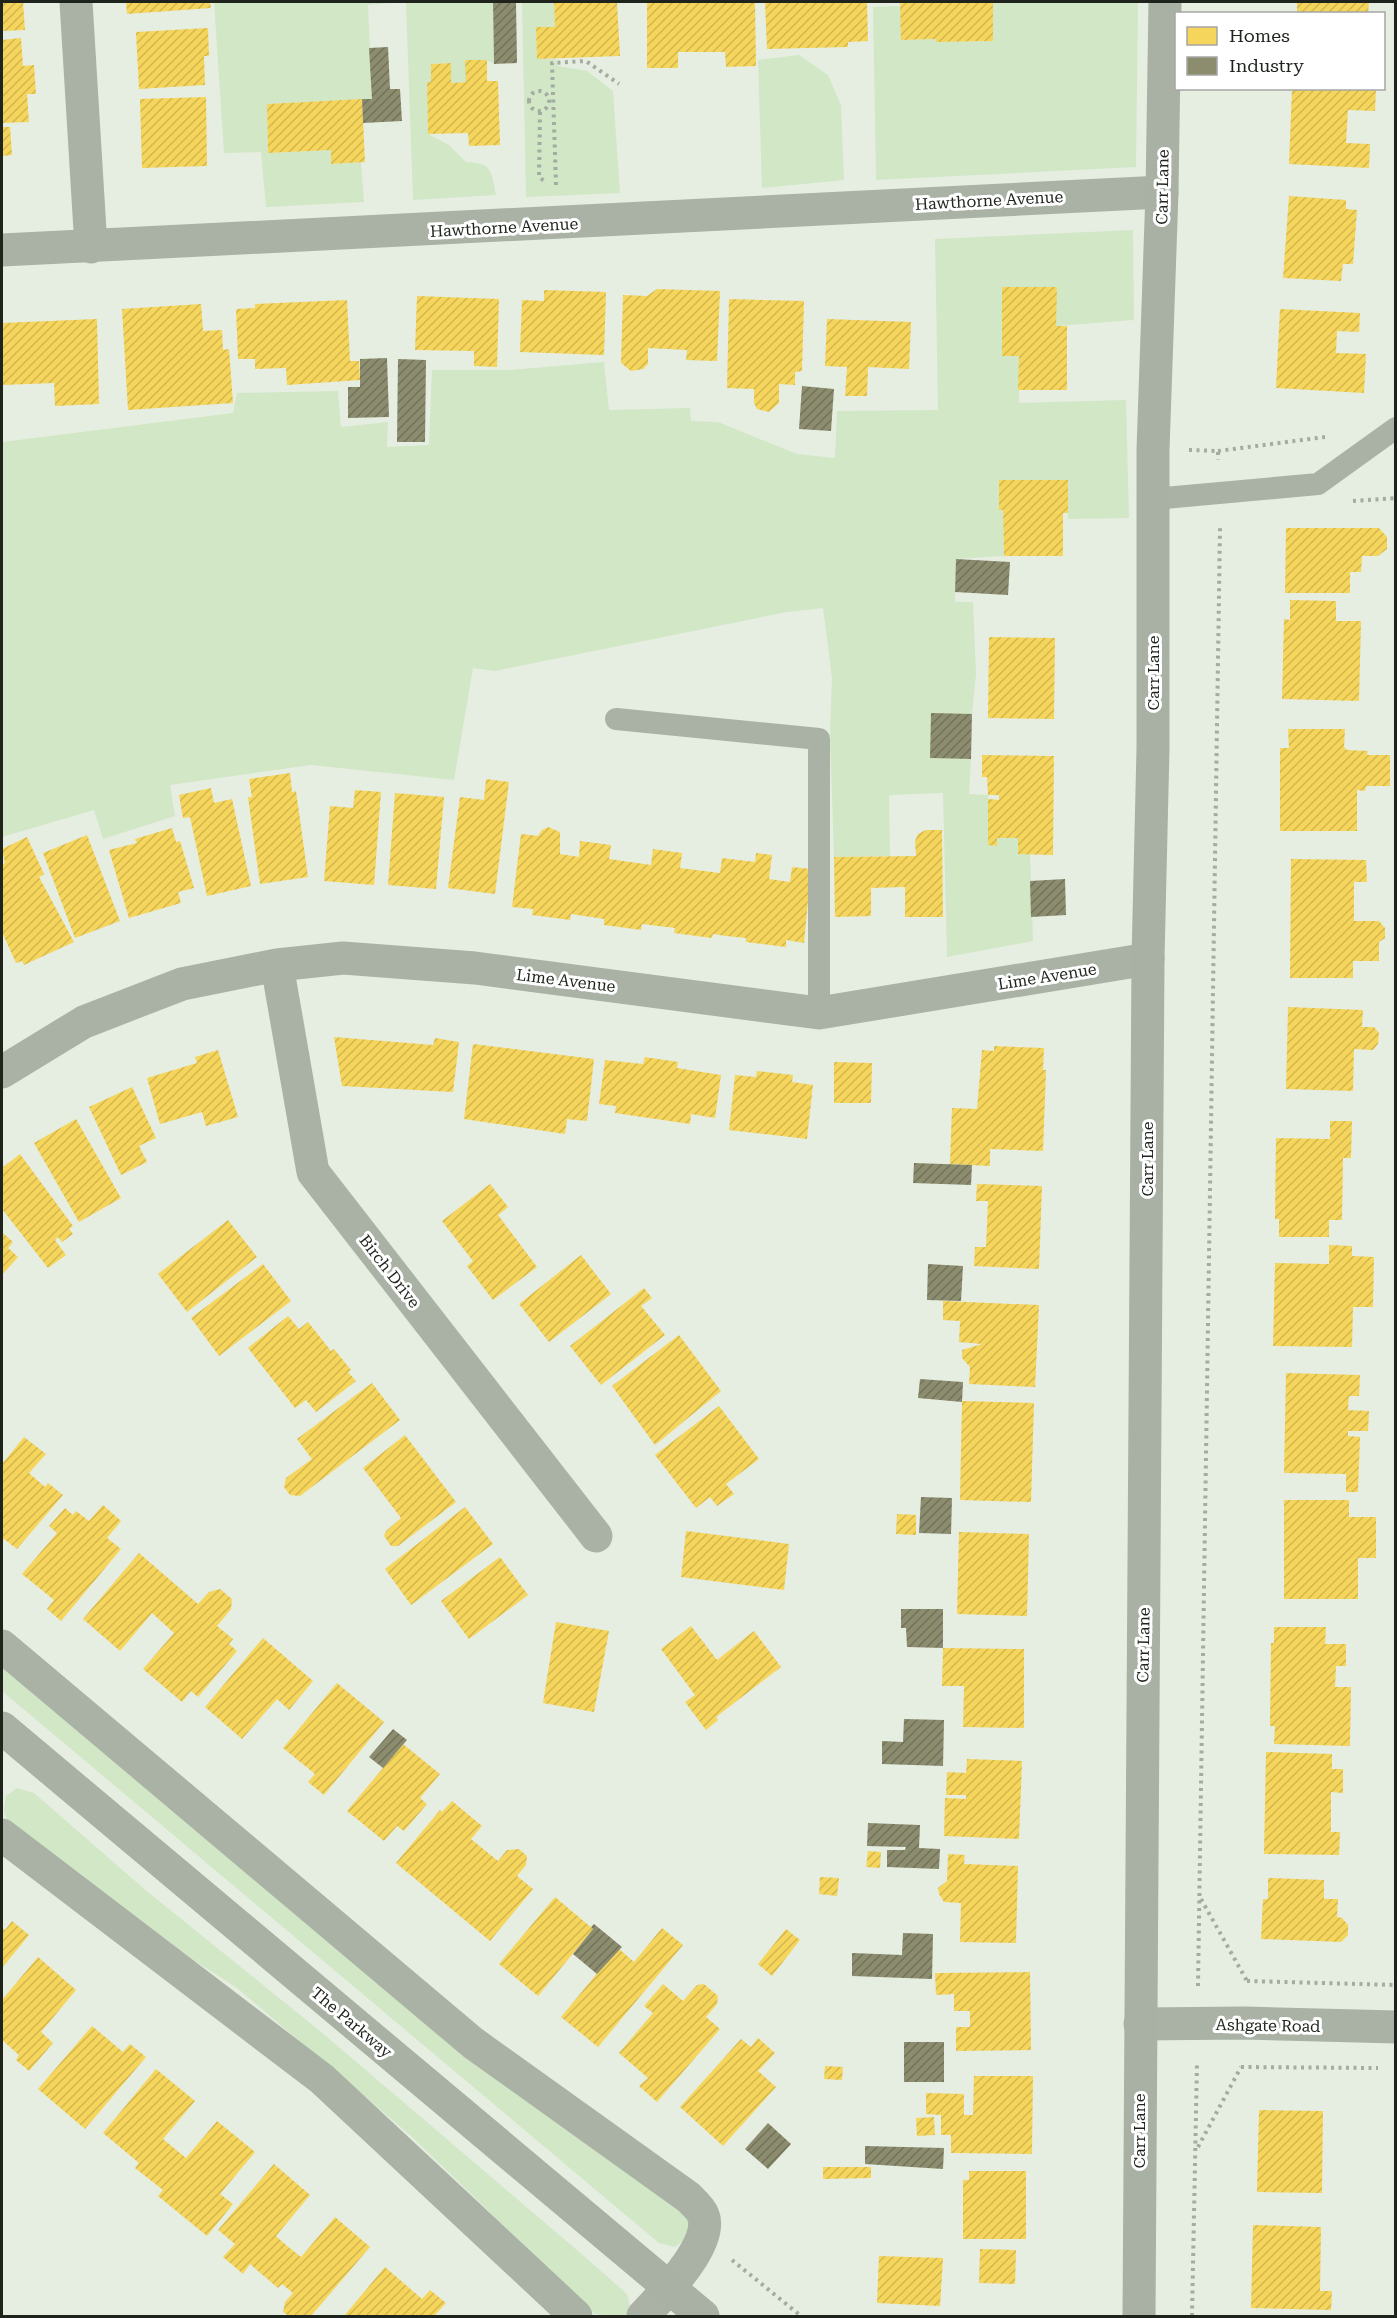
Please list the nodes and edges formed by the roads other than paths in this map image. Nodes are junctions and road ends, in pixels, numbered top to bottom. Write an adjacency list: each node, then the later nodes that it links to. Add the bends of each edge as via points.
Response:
1 (76, 2): 4 (street)
2 (1165, 2): 3 (street, Carr Lane)
3 (1162, 192): 4 (street, Hawthorne Avenue); 7 (street, Carr Lane)
4 (91, 247): 5 (street, Hawthorne Avenue)
5 (2, 250)
6 (1395, 428): 7 (lane, via 1318,484)
7 (1153, 499): 9 (street, Carr Lane)
8 (616, 719): 11 (lane, via 819,739)
9 (1148, 959): 11 (street, Lime Avenue); 17 (street, Carr Lane)
10 (277, 964): 11 (street, Lime Avenue, via 344,958 475,968); 12 (street, Lime Avenue, via 182,984 84,1022); 13 (street, Birch Drive, via 313,1172)
11 (819, 1013)
12 (2, 1072)
13 (596, 1536)
14 (2, 1646): 19 (street, via 472,2043 688,2197 704,2215 705,2236)
15 (2, 1730): 19 (street, The Parkway)
16 (2, 1835): 20 (street, via 322,2079)
17 (1140, 2024): 18 (street, Ashgate Road); 23 (street, Carr Lane)
18 (1395, 2027)
19 (668, 2288): 21 (street); 22 (street, The Parkway)
20 (576, 2316)
21 (643, 2316)
22 (703, 2316)
23 (1139, 2316)

